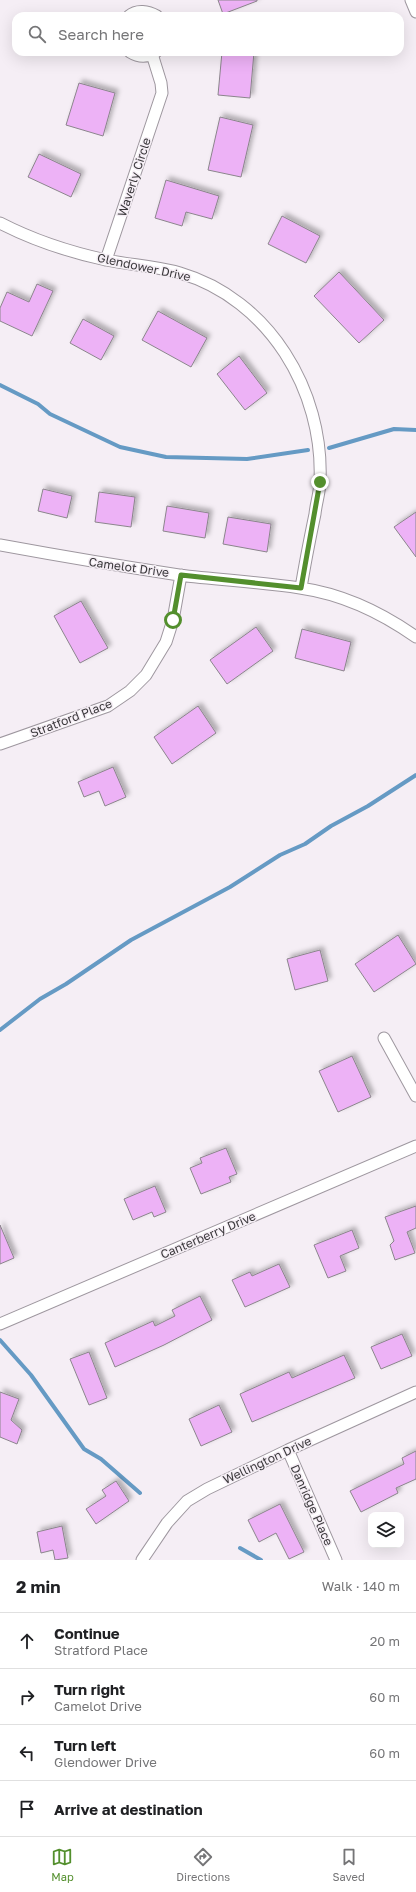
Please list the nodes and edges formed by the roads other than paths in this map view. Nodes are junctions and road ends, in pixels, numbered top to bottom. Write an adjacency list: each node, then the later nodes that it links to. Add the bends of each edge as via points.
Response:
1 (410, 0): 4 (street)
2 (137, 12): 3 (street)
3 (148, 12)
4 (416, 12)
5 (155, 56): 7 (street, Waverly Circle, via 162,93)
6 (0, 224): 7 (street, Glendower Drive, via 56,247)
7 (106, 260): 10 (street, Glendower Drive, via 153,267 204,281 230,296 254,316 276,339 294,367 309,400 319,438 320,482)
8 (0, 545): 9 (street, Camelot Drive, via 88,562)
9 (181, 575): 10 (street, Camelot Drive); 12 (street, Stratford Place, via 173,620 166,642 149,670 130,691 108,706)
10 (301, 588): 11 (street, Camelot Drive, via 364,607 391,620)
11 (416, 637)
12 (0, 744)
13 (384, 1038): 14 (street)
14 (416, 1096)
15 (416, 1146): 16 (street, Canterberry Drive)
16 (0, 1324)
17 (416, 1392): 18 (street, Wellington Drive)
18 (288, 1450): 19 (street, Wellington Drive, via 187,1501 167,1523); 20 (street, Danridge Place)
19 (142, 1560)
20 (336, 1560)

